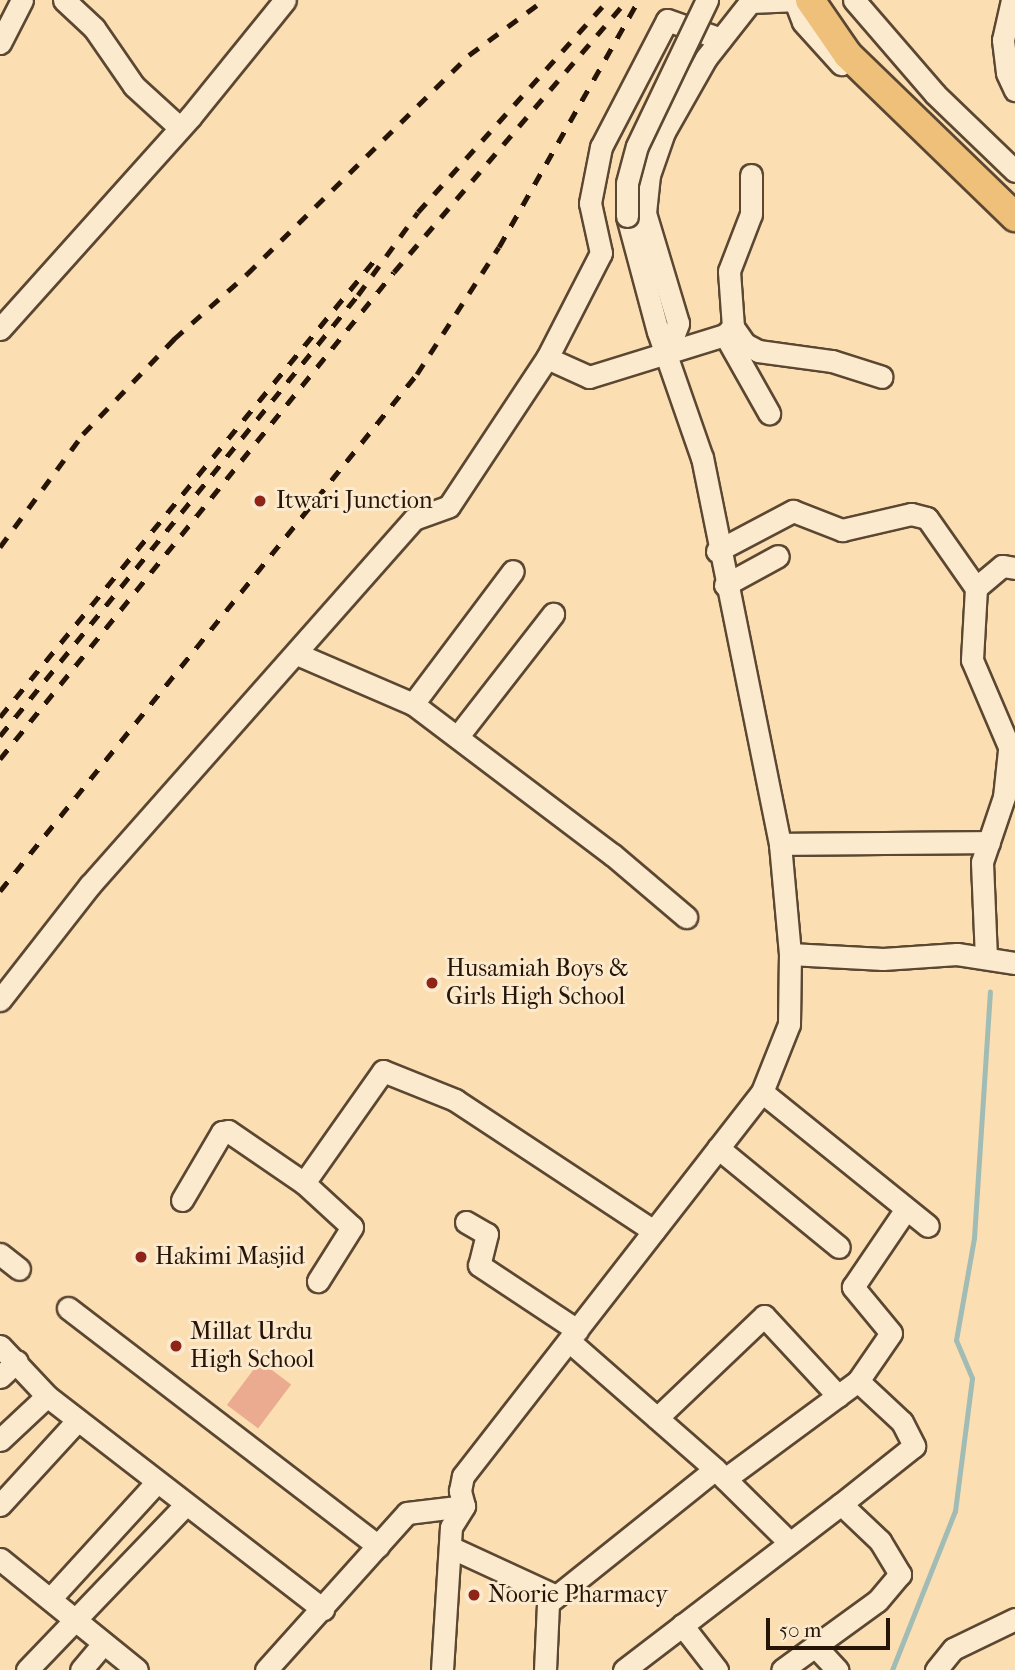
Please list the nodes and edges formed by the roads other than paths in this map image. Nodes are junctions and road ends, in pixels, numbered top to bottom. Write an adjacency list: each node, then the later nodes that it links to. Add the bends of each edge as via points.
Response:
1 (22, 0): 10 (street)
2 (64, 0): 12 (street, via 94,28 134,86)
3 (285, 0): 12 (street)
4 (707, 0): 20 (street, bridge, via 637,146 627,183 626,216)
5 (802, 0): 9 (street, via 750,2); 16 (main road, via 848,55); 17 (street, via 803,22 856,80)
6 (828, 0): 15 (main road, via 870,56)
7 (855, 0): 13 (street, via 936,94)
8 (1012, 0): 11 (street, via 1003,40 1007,73)
9 (721, 40): 20 (street, via 685,90 649,175 645,213 678,323); 21 (street, via 667,20 601,147 590,203 601,253)
10 (0, 43)
11 (1015, 90)
12 (180, 128): 18 (street)
13 (1015, 171)
14 (751, 175): 19 (street, via 751,214 729,271)
15 (1015, 195)
16 (1015, 216)
17 (1015, 234)
18 (0, 329)
19 (729, 331): 20 (street); 22 (street, via 758,351 845,363); 23 (street)
20 (666, 355): 21 (street, via 589,377); 24 (street, via 702,458)
21 (547, 358): 31 (street, via 449,506 414,519)
22 (882, 377)
23 (769, 413)
24 (717, 551): 28 (street); 29 (street, via 793,511 842,530 911,514 927,518)
25 (778, 556): 28 (street)
26 (1015, 568): 29 (street, via 1002,566)
27 (513, 572): 32 (street)
28 (724, 585): 36 (street)
29 (976, 588): 34 (street, via 972,660)
30 (553, 614): 33 (street)
31 (297, 654): 32 (street); 41 (street, via 90,885)
32 (413, 704): 33 (street)
33 (458, 736): 37 (street)
34 (1012, 755): 35 (street)
35 (989, 842): 36 (street); 39 (street, via 982,862)
36 (779, 844): 38 (street)
37 (686, 917)
38 (790, 954): 39 (street); 42 (street, via 789,1024)
39 (986, 958): 40 (street)
40 (1015, 963)
41 (0, 1000)
42 (762, 1092): 43 (street); 46 (street)
43 (718, 1148): 49 (street); 50 (street)
44 (304, 1183): 45 (street, via 228,1131 222,1132); 49 (street, via 383,1071 455,1100); 53 (street, via 352,1227)
45 (182, 1200)
46 (906, 1209): 48 (street); 59 (street, via 853,1287 891,1333)
47 (466, 1222): 55 (street, via 487,1234 479,1265)
48 (928, 1226)
49 (654, 1231): 55 (street)
50 (839, 1247)
51 (0, 1254): 52 (street)
52 (19, 1269)
53 (318, 1280)
54 (68, 1308): 72 (street)
55 (573, 1335): 62 (street); 70 (street, via 464,1476 460,1491)
56 (0, 1346): 57 (street)
57 (18, 1361): 58 (street); 60 (street)
58 (0, 1377)
59 (858, 1381): 61 (street); 67 (street, via 902,1422 914,1446)
60 (47, 1396): 63 (street); 64 (street)
61 (838, 1396): 62 (street, via 764,1316); 65 (street)
62 (657, 1418): 65 (street)
63 (79, 1420): 66 (street); 68 (street)
64 (0, 1440)
65 (720, 1474): 71 (street); 75 (street)
66 (156, 1483): 69 (street); 76 (street)
67 (841, 1504): 71 (street); 82 (street, via 880,1541 900,1574 877,1601)
68 (0, 1505)
69 (185, 1505): 77 (street); 79 (street)
70 (464, 1506): 72 (street, via 407,1513); 73 (street, via 451,1527)
71 (790, 1543): 80 (street)
72 (378, 1546): 77 (street)
73 (450, 1547): 75 (street); 87 (street)
74 (0, 1559): 76 (street)
75 (556, 1596): 88 (street, via 548,1603)
76 (50, 1599): 79 (street)
77 (323, 1609): 86 (street)
78 (1015, 1619): 93 (street, via 953,1648)
79 (75, 1620): 81 (street); 83 (street)
80 (682, 1625): 89 (street); 90 (street)
81 (104, 1643): 84 (street); 85 (street)
82 (815, 1646): 91 (street); 92 (street)
83 (27, 1670)
84 (81, 1670)
85 (137, 1670)
86 (266, 1670)
87 (442, 1670)
88 (545, 1670)
89 (624, 1670)
90 (717, 1670)
91 (782, 1670)
92 (837, 1670)
93 (936, 1670)

